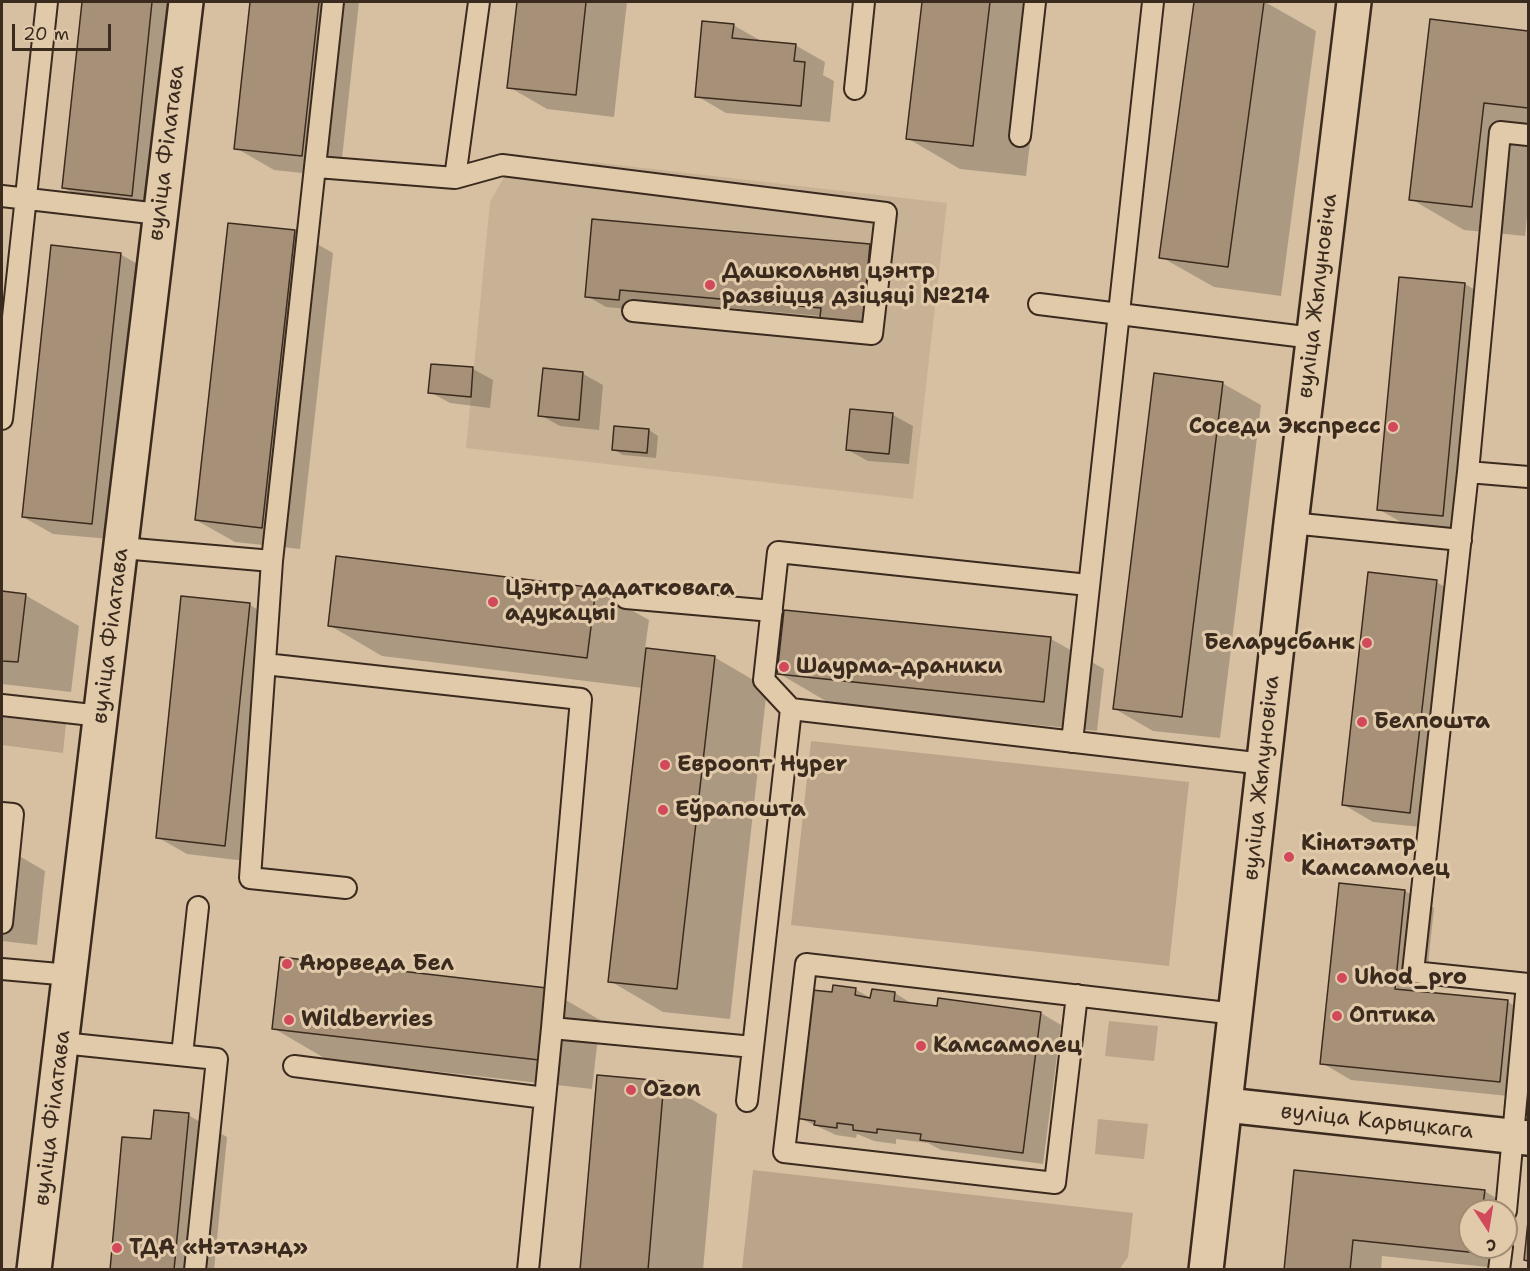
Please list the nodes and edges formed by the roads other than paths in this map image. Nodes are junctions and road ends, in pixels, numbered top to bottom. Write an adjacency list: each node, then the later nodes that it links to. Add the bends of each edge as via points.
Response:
1 (47, 2): 15 (lane)
2 (186, 2): 16 (street, вуліца Філатава)
3 (333, 2): 12 (lane)
4 (479, 2): 13 (lane)
5 (864, 2): 9 (lane)
6 (1035, 2): 11 (lane)
7 (1153, 2): 19 (lane)
8 (1354, 2): 20 (street, вуліца Жылуновіча)
9 (855, 89)
10 (1528, 135): 22 (lane, via 1500,132)
11 (1020, 136)
12 (317, 167): 13 (lane); 27 (lane)
13 (454, 178): 18 (lane, via 502,165 886,213 872,334)
14 (2, 196): 15 (lane)
15 (26, 199): 16 (lane); 21 (lane)
16 (159, 214): 26 (street, вуліца Філатава)
17 (1039, 304): 19 (lane)
18 (633, 311)
19 (1118, 314): 20 (lane); 28 (lane)
20 (1313, 338): 24 (street, вуліца Жылуновіча)
21 (2, 419)
22 (1468, 472): 23 (lane); 25 (lane)
23 (1528, 477)
24 (1291, 523): 25 (lane); 36 (street, вуліца Жылуновіча)
25 (1461, 540): 43 (lane, via 1413,972)
26 (122, 548): 27 (lane); 34 (street, вуліца Філатава)
27 (272, 561): 31 (lane)
28 (1088, 585): 30 (lane, via 778,552); 35 (lane)
29 (626, 598): 30 (lane)
30 (772, 611): 33 (lane, via 764,680)
31 (265, 664): 38 (lane, via 250,878); 46 (lane, via 581,699)
32 (2, 705): 34 (lane)
33 (791, 709): 35 (lane); 48 (lane)
34 (101, 717): 42 (street, вуліца Філатава)
35 (1072, 742): 36 (lane)
36 (1264, 764): 45 (street, вуліца Жылуновіча)
37 (2, 813): 40 (lane, via 14,814)
38 (346, 888)
39 (198, 907): 49 (lane)
40 (2, 923)
41 (2, 969): 42 (lane)
42 (70, 975): 47 (street, вуліца Філатава)
43 (1528, 984): 54 (lane)
44 (1077, 995): 44 (lane, via 806,964 784,1152 1055,1183); 45 (lane)
45 (1236, 1014): 53 (street, вуліца Жылуновіча)
46 (552, 1028): 48 (lane); 51 (lane)
47 (62, 1043): 49 (lane); 56 (street, вуліца Філатава)
48 (753, 1047): 52 (lane)
49 (182, 1056): 57 (lane, via 217,1059)
50 (294, 1066): 51 (lane)
51 (545, 1098): 58 (lane)
52 (747, 1101)
53 (1226, 1105): 54 (street, вуліца Карыцкага); 59 (street, вуліца Жылуновіча)
54 (1520, 1137): 55 (lane)
55 (1508, 1199)
56 (34, 1269)
57 (195, 1269)
58 (528, 1269)
59 (1206, 1269)

